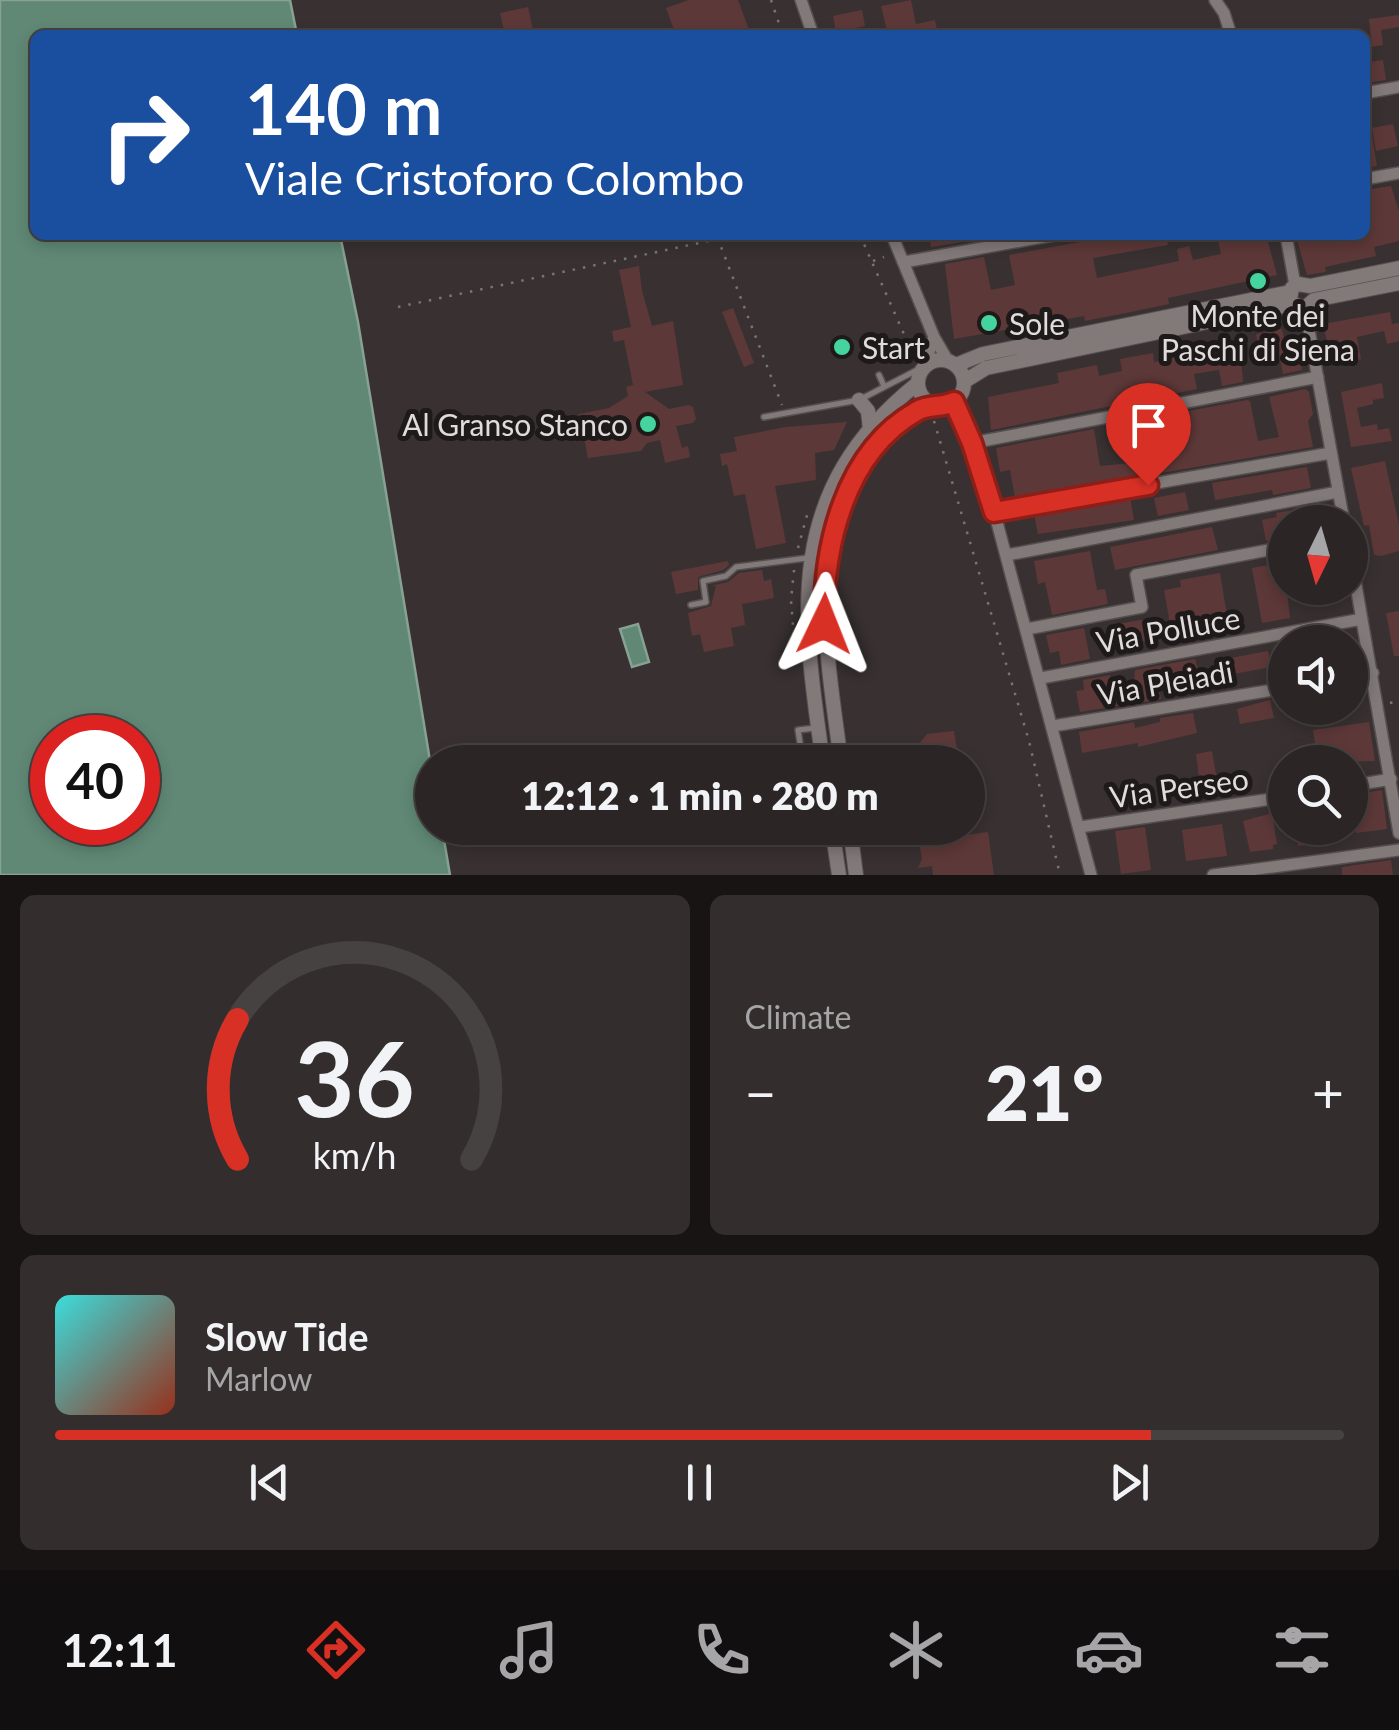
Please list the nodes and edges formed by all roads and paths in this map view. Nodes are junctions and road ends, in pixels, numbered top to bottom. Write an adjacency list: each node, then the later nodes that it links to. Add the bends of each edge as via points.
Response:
1 (771, 0): 4 (path)
2 (801, 0): 5 (street)
3 (1215, 0): 6 (street)
4 (781, 30)
5 (811, 30)
6 (1228, 30)
7 (1399, 87): 8 (street)
8 (1370, 92)
9 (1399, 173): 10 (street)
10 (1370, 178)
11 (713, 240): 23 (path)
12 (718, 240): 35 (path)
13 (862, 240): 18 (path)
14 (894, 240): 19 (street)
15 (1026, 240): 19 (street)
16 (1287, 240): 22 (street)
17 (884, 256): 18 (path)
18 (872, 262): 26 (path, via 913,357)
19 (904, 262): 24 (street)
20 (1399, 268): 22 (street)
21 (1399, 283): 22 (street)
22 (1301, 294): 25 (street); 28 (street); 29 (street, via 986,368)
23 (398, 307)
24 (934, 337): 25 (street); 26 (street)
25 (952, 363): 26 (street, via 935,360); 29 (street)
26 (924, 367): 30 (street); 31 (lane)
27 (878, 375): 31 (lane)
28 (1318, 378): 38 (street); 39 (street)
29 (964, 380): 33 (street)
30 (918, 383): 34 (street); 37 (street)
31 (884, 386): 32 (lane)
32 (860, 400): 35 (lane); 37 (street)
33 (954, 402): 34 (street); 38 (street)
34 (932, 404): 58 (street, via 878,445 835,528 824,624); 69 (path, via 1029,741)
35 (785, 411): 36 (lane)
36 (764, 417)
37 (870, 430): 45 (street, via 828,494)
38 (972, 443): 42 (street)
39 (1331, 453): 40 (street); 42 (street)
40 (1338, 492): 41 (street); 44 (street)
41 (1341, 505)
42 (994, 512): 44 (street)
43 (1268, 550): 49 (street, via 1136,575 1142,608)
44 (1007, 556): 49 (street)
45 (810, 559): 46 (lane, via 736,568 702,581 706,602); 55 (street, via 807,623)
46 (691, 605)
47 (1360, 605): 48 (street)
48 (1362, 619): 50 (street); 52 (street, Via Polluce)
49 (1027, 629): 52 (street)
50 (1373, 673): 51 (street); 59 (street)
51 (1368, 674)
52 (1041, 678): 54 (street)
53 (1268, 691): 54 (street, Via Pleiadi)
54 (1053, 726): 62 (street)
55 (818, 727): 56 (lane, via 798,730); 57 (street)
56 (800, 745)
57 (821, 745)
58 (839, 745)
59 (1395, 778): 60 (street); 63 (street)
60 (1368, 783)
61 (1268, 799): 62 (street, Via Perseo)
62 (1080, 827): 70 (street)
63 (1399, 833)
64 (835, 845): 67 (street)
65 (852, 845): 68 (street)
66 (1399, 850): 71 (street)
67 (839, 875)
68 (856, 875)
69 (1060, 875)
70 (1091, 875)
71 (1212, 875)

